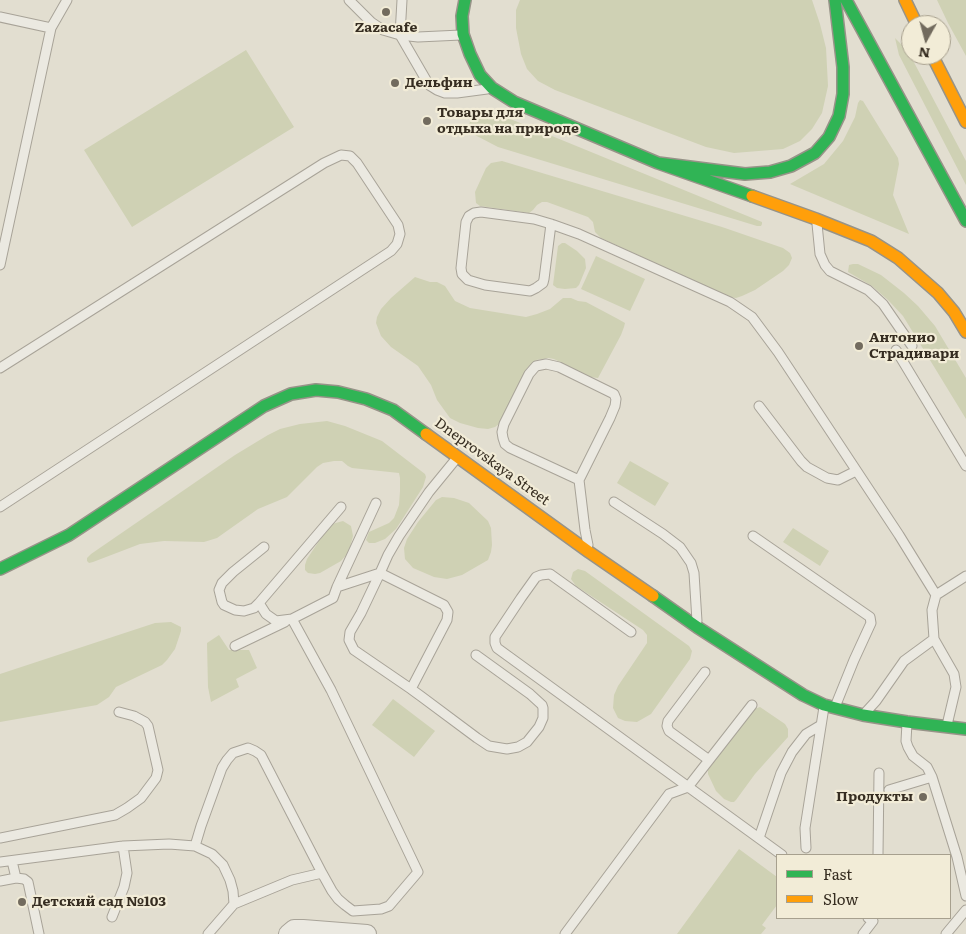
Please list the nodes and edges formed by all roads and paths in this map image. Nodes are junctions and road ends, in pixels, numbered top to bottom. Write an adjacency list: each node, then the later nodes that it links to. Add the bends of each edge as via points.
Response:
1 (67, 0): 10 (lane)
2 (349, 0): 12 (lane, via 382,30)
3 (402, 0): 12 (lane)
4 (465, 0): 11 (main road)
5 (835, 0): 16 (main road, via 843,94 839,116 815,153 791,166 745,174)
6 (846, 0): 18 (main road)
7 (905, 0): 8 (main road)
8 (913, 15)
9 (0, 17): 10 (lane)
10 (52, 28): 20 (lane)
11 (463, 34): 12 (lane); 14 (main road, via 480,75)
12 (400, 35): 14 (lane, via 429,85 437,90 457,93)
13 (937, 65): 15 (main road)
14 (492, 88): 16 (main road, via 514,102)
15 (966, 122)
16 (658, 163): 17 (main road)
17 (816, 219): 21 (main road, via 871,241 898,258 938,293); 22 (lane, via 820,254 825,265 830,271 868,290 884,304)
18 (966, 221)
19 (551, 224): 19 (lane, via 534,219 474,213 466,222 462,274 468,280 485,285 530,291 536,288 544,279); 28 (lane, via 730,302 752,317)
20 (0, 265)
21 (966, 332)
22 (912, 346)
23 (896, 350): 27 (lane)
24 (0, 368): 32 (lane, via 341,155 350,156 357,163 398,225 400,234 391,251)
25 (759, 406): 28 (lane, via 807,467 838,480)
26 (458, 456): 36 (main road, Dneprovskaya Street); 37 (main road, Dneprovskaya Street, via 393,410 366,399 316,390 291,394 264,406 69,535); 38 (lane, via 399,536)
27 (966, 466)
28 (856, 471): 41 (lane)
29 (579, 480): 29 (lane, via 505,444 504,424 536,366 559,367 614,394 616,399); 36 (lane)
30 (614, 502): 44 (lane, via 680,547 691,563)
31 (376, 503): 40 (lane)
32 (0, 507)
33 (341, 507): 42 (lane)
34 (753, 536): 52 (lane, via 870,617 871,623)
35 (264, 547): 42 (lane, via 233,572 219,590 224,605 235,610 244,611)
36 (589, 552): 44 (main road, Dneprovskaya Street)
37 (0, 569)
38 (380, 573): 40 (lane); 50 (lane, via 349,640 354,650); 50 (lane, via 444,605 448,612 447,620)
39 (966, 576): 41 (lane)
40 (337, 587): 43 (lane, via 333,598)
41 (936, 595): 46 (lane, via 932,610)
42 (259, 603): 43 (lane, via 276,621)
43 (292, 619): 47 (lane); 73 (lane, via 418,872 389,906 353,911 338,899)
44 (697, 627): 52 (main road, Dneprovskaya Street, via 804,695)
45 (631, 632): 62 (lane, via 550,574 541,574 511,613 495,637 495,643 497,648)
46 (934, 639): 54 (lane, via 904,661); 57 (lane, via 955,680)
47 (235, 646)
48 (476, 655): 50 (lane, via 542,705 543,718 539,728 518,747 489,746)
49 (705, 672): 59 (lane, via 667,726)
50 (411, 689)
51 (752, 705): 59 (lane)
52 (830, 706): 54 (main road, Dneprovskaya Street); 56 (lane)
53 (119, 712): 64 (lane, via 134,716 148,726 158,770 141,798 115,815)
54 (863, 715): 55 (main road, Dneprovskaya Street)
55 (907, 722): 57 (main road, Dneprovskaya Street); 61 (lane, via 908,746 913,756 927,766)
56 (821, 725): 65 (lane, via 806,734 792,752 781,773); 68 (lane, via 805,828)
57 (947, 728): 58 (main road, Dneprovskaya Street)
58 (966, 729)
59 (709, 760): 62 (lane)
60 (879, 773): 70 (lane)
61 (932, 777): 63 (lane); 76 (lane)
62 (688, 787): 65 (lane); 85 (lane, via 669,794)
63 (889, 790)
64 (0, 838)
65 (759, 838): 69 (lane)
66 (123, 846): 67 (lane); 71 (lane); 79 (lane, via 127,873)
67 (195, 846): 73 (lane, via 222,768 233,753 248,748 261,755); 77 (lane, via 212,854 223,865 232,886)
68 (806, 848)
69 (781, 854)
70 (878, 854)
71 (12, 861): 72 (lane); 74 (lane)
72 (0, 862)
73 (322, 873): 77 (lane, via 292,880)
74 (16, 878): 75 (lane); 81 (lane, via 28,882)
75 (0, 881)
76 (966, 896)
77 (234, 904): 82 (lane)
78 (966, 910): 87 (lane)
79 (112, 917)
80 (872, 919): 86 (lane)
81 (39, 934)
82 (208, 934)
83 (288, 934): 84 (street, via 294,929 304,929)
84 (367, 934)
85 (565, 934)
86 (863, 934)
87 (946, 934)

